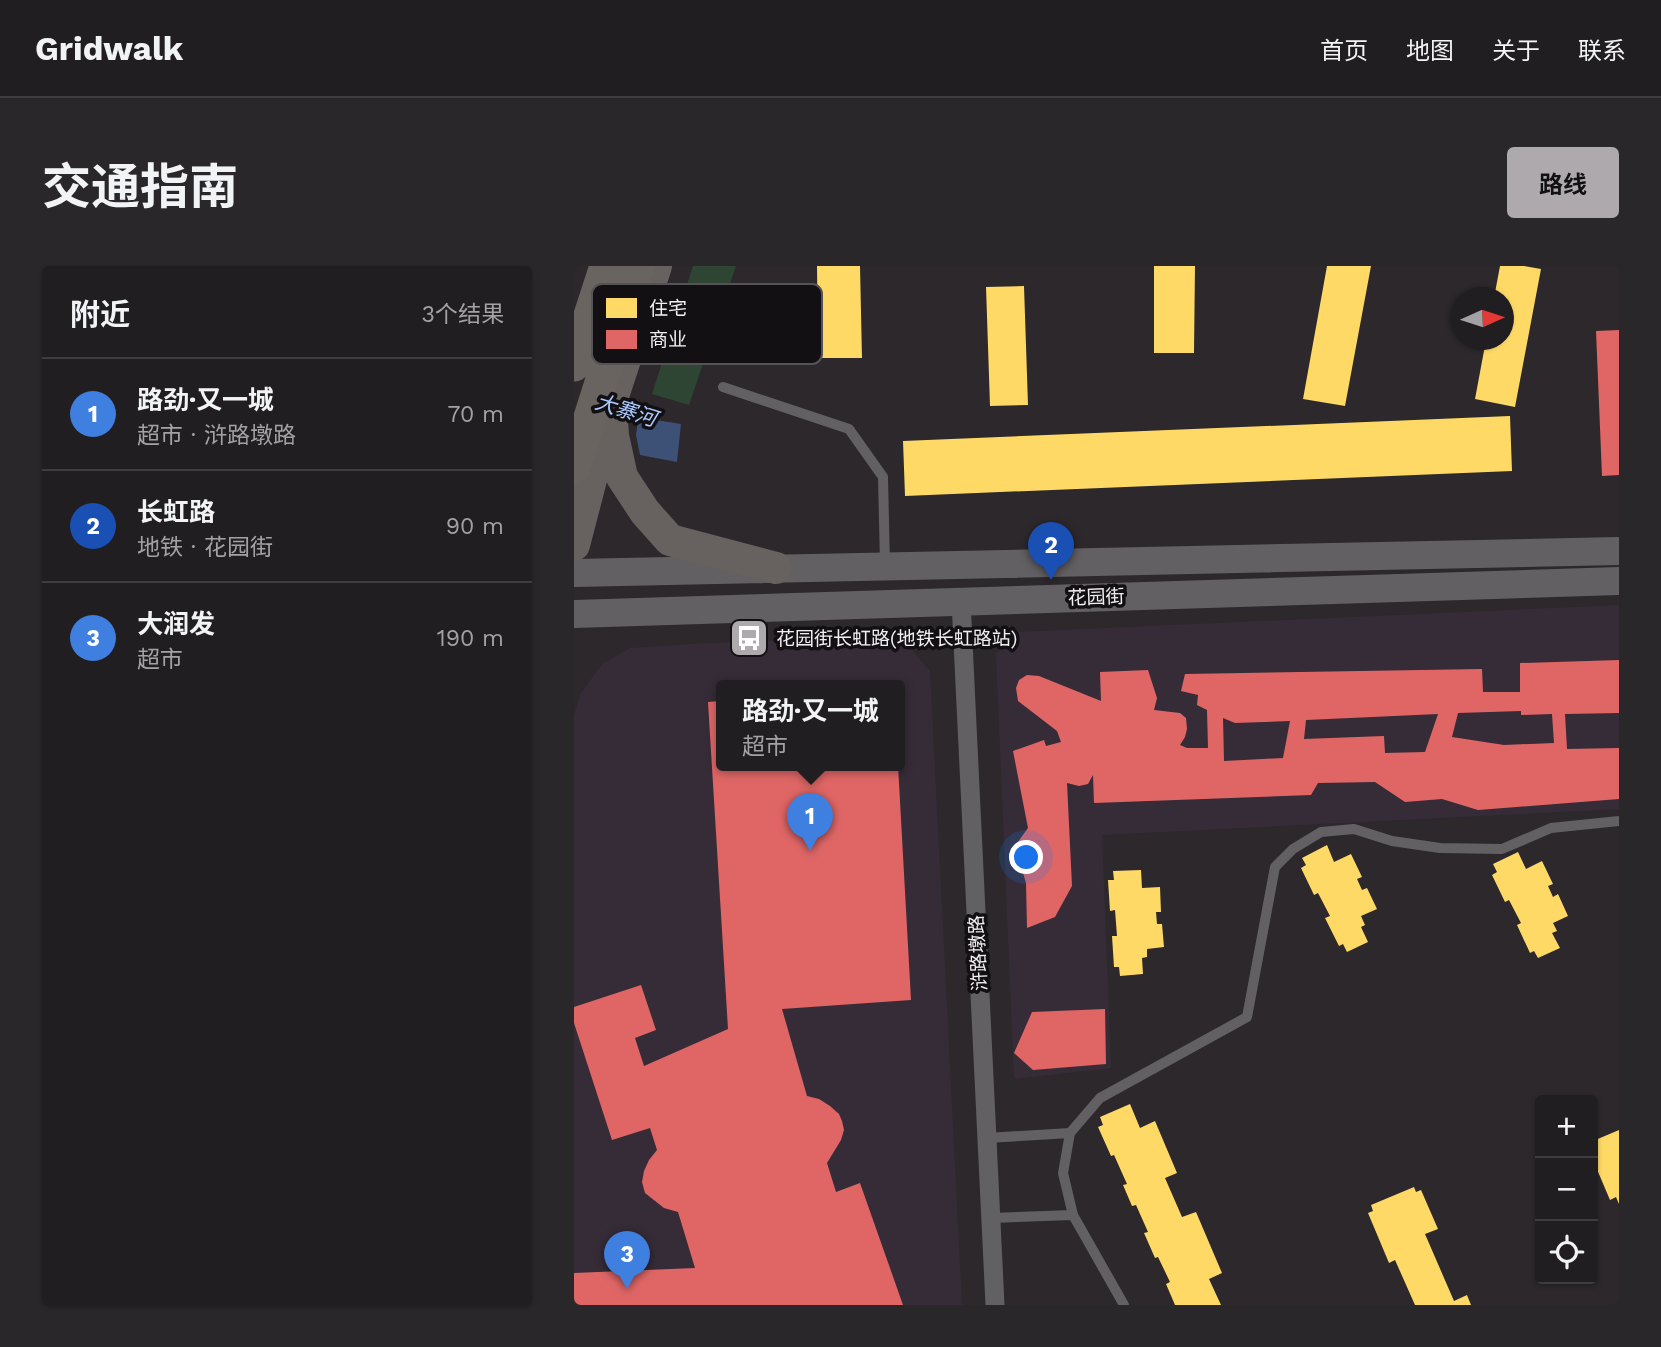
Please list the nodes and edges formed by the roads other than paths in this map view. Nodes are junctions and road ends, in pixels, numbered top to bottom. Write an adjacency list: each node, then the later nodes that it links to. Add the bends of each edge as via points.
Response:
1 (606, 266): 4 (highway)
2 (638, 266): 5 (highway)
3 (656, 266): 6 (main road)
4 (600, 284)
5 (632, 284)
6 (650, 284)
7 (592, 309): 10 (highway)
8 (607, 364): 13 (highway)
9 (624, 364): 12 (main road, via 612,400)
10 (574, 365)
11 (723, 387): 16 (lane, via 849,429 883,477)
12 (608, 434): 14 (main road); 17 (main road, via 622,477 670,540)
13 (574, 468)
14 (574, 545)
15 (1619, 551): 16 (main road, 花园街)
16 (885, 566): 17 (main road, 花园街)
17 (776, 568): 18 (main road, 花园街)
18 (574, 573)
19 (1619, 581): 20 (main road, 花园街)
20 (961, 601): 21 (main road, 花园街); 24 (street, 浒路墩路)
21 (574, 614)
22 (1619, 821): 23 (lane, via 1551,828 1502,849 1440,849 1354,829 1321,832 1275,867 1247,1017 1100,1098)
23 (1070, 1133): 24 (lane); 25 (lane, via 1063,1173)
24 (987, 1138): 26 (street, 浒路墩路)
25 (1073, 1215): 26 (lane); 28 (lane)
26 (990, 1218): 27 (street, 浒路墩路)
27 (995, 1305)
28 (1124, 1305)

